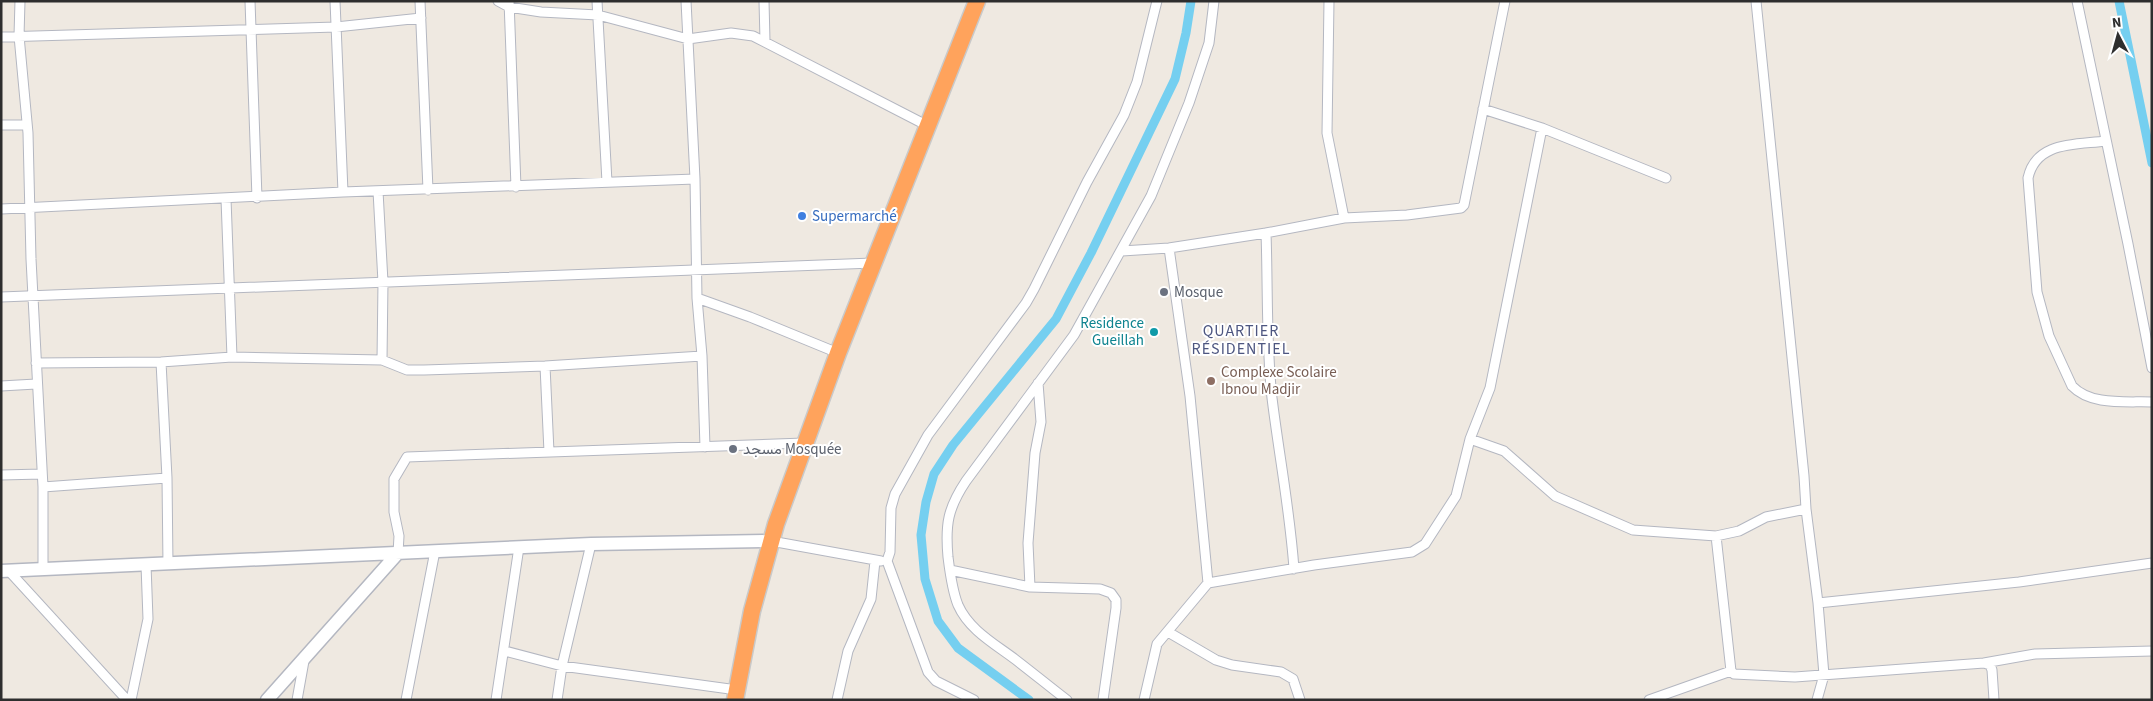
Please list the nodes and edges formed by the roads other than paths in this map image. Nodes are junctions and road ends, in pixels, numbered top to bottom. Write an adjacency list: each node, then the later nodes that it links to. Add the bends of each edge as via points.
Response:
1 (20, 1): 21 (street)
2 (250, 1): 20 (street)
3 (335, 1): 19 (street)
4 (420, 1): 18 (street)
5 (498, 1): 16 (street)
6 (597, 1): 17 (street)
7 (686, 1): 23 (street)
8 (764, 1): 24 (street)
9 (977, 1): 28 (highway)
10 (1157, 1): 80 (street, via 1137,82 1124,115 1034,289 928,435 895,494)
11 (1214, 1): 45 (street, via 1209,43 1189,103 1151,196)
12 (1329, 1): 42 (street, via 1327,133)
13 (1505, 1): 25 (street)
14 (1756, 1): 73 (street)
15 (2077, 1): 30 (street)
16 (509, 4): 17 (street, via 541,12); 34 (street)
17 (598, 15): 23 (street); 33 (street)
18 (420, 18): 19 (street); 35 (street)
19 (336, 27): 20 (street); 37 (street)
20 (252, 29): 21 (street); 38 (street)
21 (19, 36): 22 (street); 26 (street)
22 (1, 37)
23 (688, 39): 24 (street, via 742,33); 32 (street)
24 (765, 41): 28 (street)
25 (1483, 109): 29 (street); 42 (street, via 1461,208)
26 (27, 125): 27 (street); 40 (street)
27 (1, 126)
28 (928, 126): 46 (highway)
29 (1542, 128): 31 (street); 65 (street, via 1490,388)
30 (2106, 141): 60 (street); 64 (street, via 2051,148 2036,158 2031,167 2028,178 2037,292 2048,336 2078,392 2085,397)
31 (1666, 178)
32 (695, 179): 33 (street); 47 (street)
33 (607, 182): 34 (street)
34 (516, 187): 35 (street)
35 (428, 190): 36 (street)
36 (378, 191): 37 (street); 48 (street)
37 (343, 192): 38 (street)
38 (257, 198): 39 (street)
39 (226, 199): 40 (street); 49 (street)
40 (30, 208): 41 (street); 50 (street)
41 (1, 209)
42 (1344, 218): 43 (street)
43 (1266, 233): 44 (street); 86 (street, via 1272,388)
44 (1169, 248): 45 (street); 89 (street, via 1190,396)
45 (1122, 251): 61 (street, via 1074,335)
46 (873, 263): 47 (street); 53 (highway)
47 (696, 271): 48 (street); 52 (street)
48 (383, 282): 49 (street); 56 (street)
49 (230, 288): 50 (street); 55 (street)
50 (32, 295): 51 (street); 58 (street)
51 (1, 297)
52 (697, 298): 53 (street); 54 (street)
53 (838, 354): 66 (highway)
54 (702, 356): 59 (street); 67 (street)
55 (232, 357): 56 (street); 57 (street)
56 (382, 360): 59 (street, via 407,370)
57 (161, 362): 58 (street); 71 (street)
58 (36, 363): 62 (street)
59 (544, 366): 68 (street)
60 (2152, 368)
61 (1038, 383): 87 (street, via 955,498 946,530); 90 (street, via 1041,422 1035,453 1028,543)
62 (36, 384): 63 (street); 69 (street)
63 (1, 386)
64 (2152, 402)
65 (1470, 438): 74 (street, via 1504,451 1554,496 1634,530); 86 (street, via 1456,496 1425,544 1412,552)
66 (804, 443): 67 (street); 75 (highway)
67 (706, 447): 68 (street)
68 (549, 452): 79 (street, via 407,457 394,479)
69 (42, 474): 70 (street); 72 (street)
70 (1, 475)
71 (167, 478): 72 (street); 83 (street)
72 (42, 488): 85 (street)
73 (1806, 509): 74 (street, via 1766,517 1739,531); 91 (street)
74 (1716, 536): 98 (street)
75 (770, 541): 76 (street); 81 (street); 100 (highway)
76 (591, 544): 77 (street); 97 (street)
77 (519, 548): 78 (street); 93 (street)
78 (435, 551): 79 (street); 105 (street)
79 (398, 553): 83 (street); 95 (street)
80 (887, 560): 81 (street); 109 (street, via 931,677)
81 (875, 561): 108 (street, via 871,599 850,646)
82 (2152, 563): 91 (street, via 2020,582)
83 (168, 564): 84 (street)
84 (146, 565): 85 (street); 102 (street, via 148,618)
85 (43, 569): 88 (street)
86 (1294, 569): 89 (street)
87 (950, 570): 90 (street); 110 (street, via 958,606 968,621)
88 (5, 571): 101 (street)
89 (1208, 583): 92 (street)
90 (1030, 587): 111 (street, via 1100,589 1111,593 1116,600)
91 (1818, 603): 99 (street)
92 (1168, 632): 112 (street, via 1158,644); 113 (street, via 1216,660 1281,672 1293,679)
93 (505, 651): 97 (street); 106 (street)
94 (2152, 651): 96 (street, via 2035,654)
95 (304, 658): 103 (street); 104 (street)
96 (1984, 663): 99 (street); 116 (street, via 1992,670)
97 (562, 666): 100 (street); 107 (street)
98 (1731, 671): 99 (street, via 1734,674 1766,676); 114 (street)
99 (1824, 675): 115 (street)
100 (736, 695)
101 (127, 700)
102 (131, 700)
103 (267, 700)
104 (297, 700)
105 (406, 700)
106 (496, 700)
107 (556, 700)
108 (837, 700)
109 (974, 700)
110 (1067, 700)
111 (1103, 700)
112 (1144, 700)
113 (1300, 700)
114 (1649, 700)
115 (1817, 700)
116 (1994, 700)

